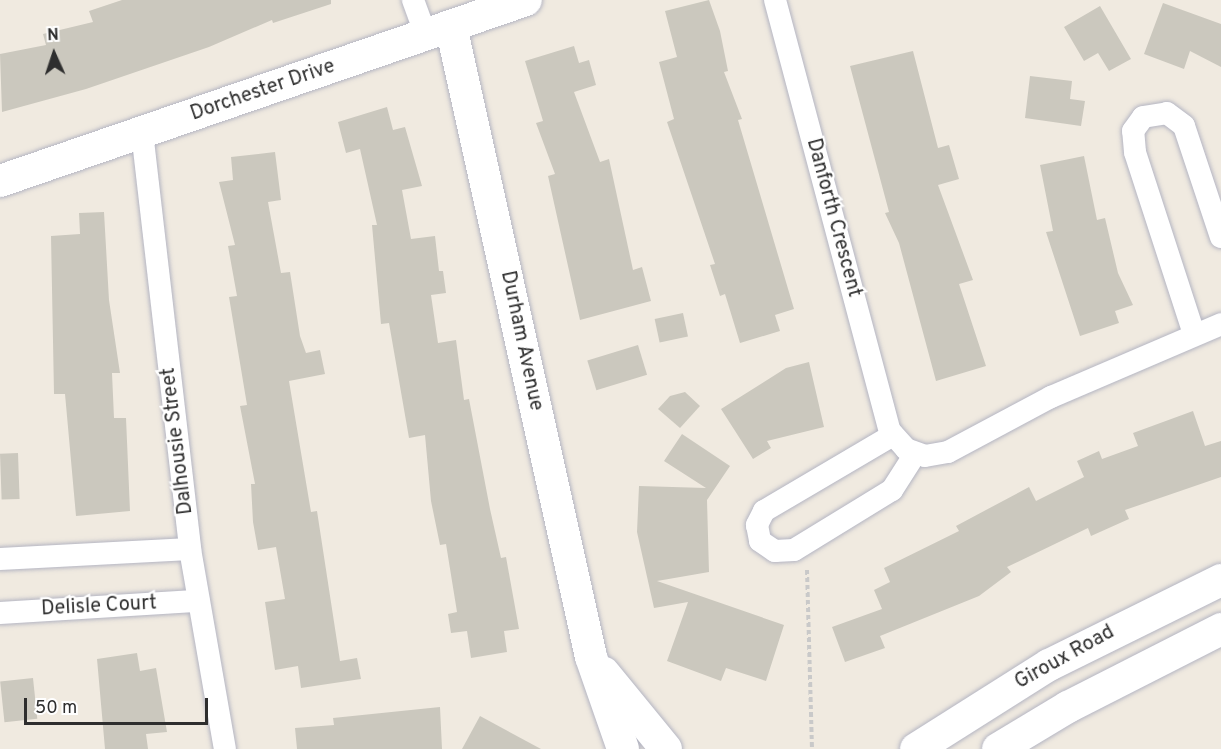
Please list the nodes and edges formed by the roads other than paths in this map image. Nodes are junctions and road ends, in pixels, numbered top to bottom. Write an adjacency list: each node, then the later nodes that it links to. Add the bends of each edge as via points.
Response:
1 (413, 0): 4 (street)
2 (526, 0): 4 (street, Dorchester Drive)
3 (775, 0): 10 (street, Danforth Crescent)
4 (455, 20): 5 (street, Dorchester Drive); 18 (street, Durham Avenue)
5 (142, 132): 6 (street, Dorchester Drive); 12 (street, Dalhousie Street)
6 (0, 181)
7 (1221, 237): 9 (street, via 1184,126 1167,113 1143,117 1133,131 1135,152)
8 (1221, 324): 9 (street)
9 (1194, 334): 11 (street, via 1051,397 948,452)
10 (893, 435): 11 (street); 11 (street, via 764,511 757,525 760,541 775,551 794,550 892,490)
11 (915, 454)
12 (190, 549): 13 (street); 15 (street, Dalhousie Street)
13 (0, 559)
14 (1221, 580): 22 (street, Giroux Road, via 1049,665)
15 (199, 602): 16 (street, Delisle Court); 19 (street, Dalhousie Street)
16 (0, 613)
17 (1221, 629): 23 (street, via 1087,697)
18 (591, 657): 20 (street, Durham Avenue); 21 (street, Durham Avenue)
19 (225, 749)
20 (623, 749)
21 (666, 749)
22 (916, 749)
23 (998, 749)

